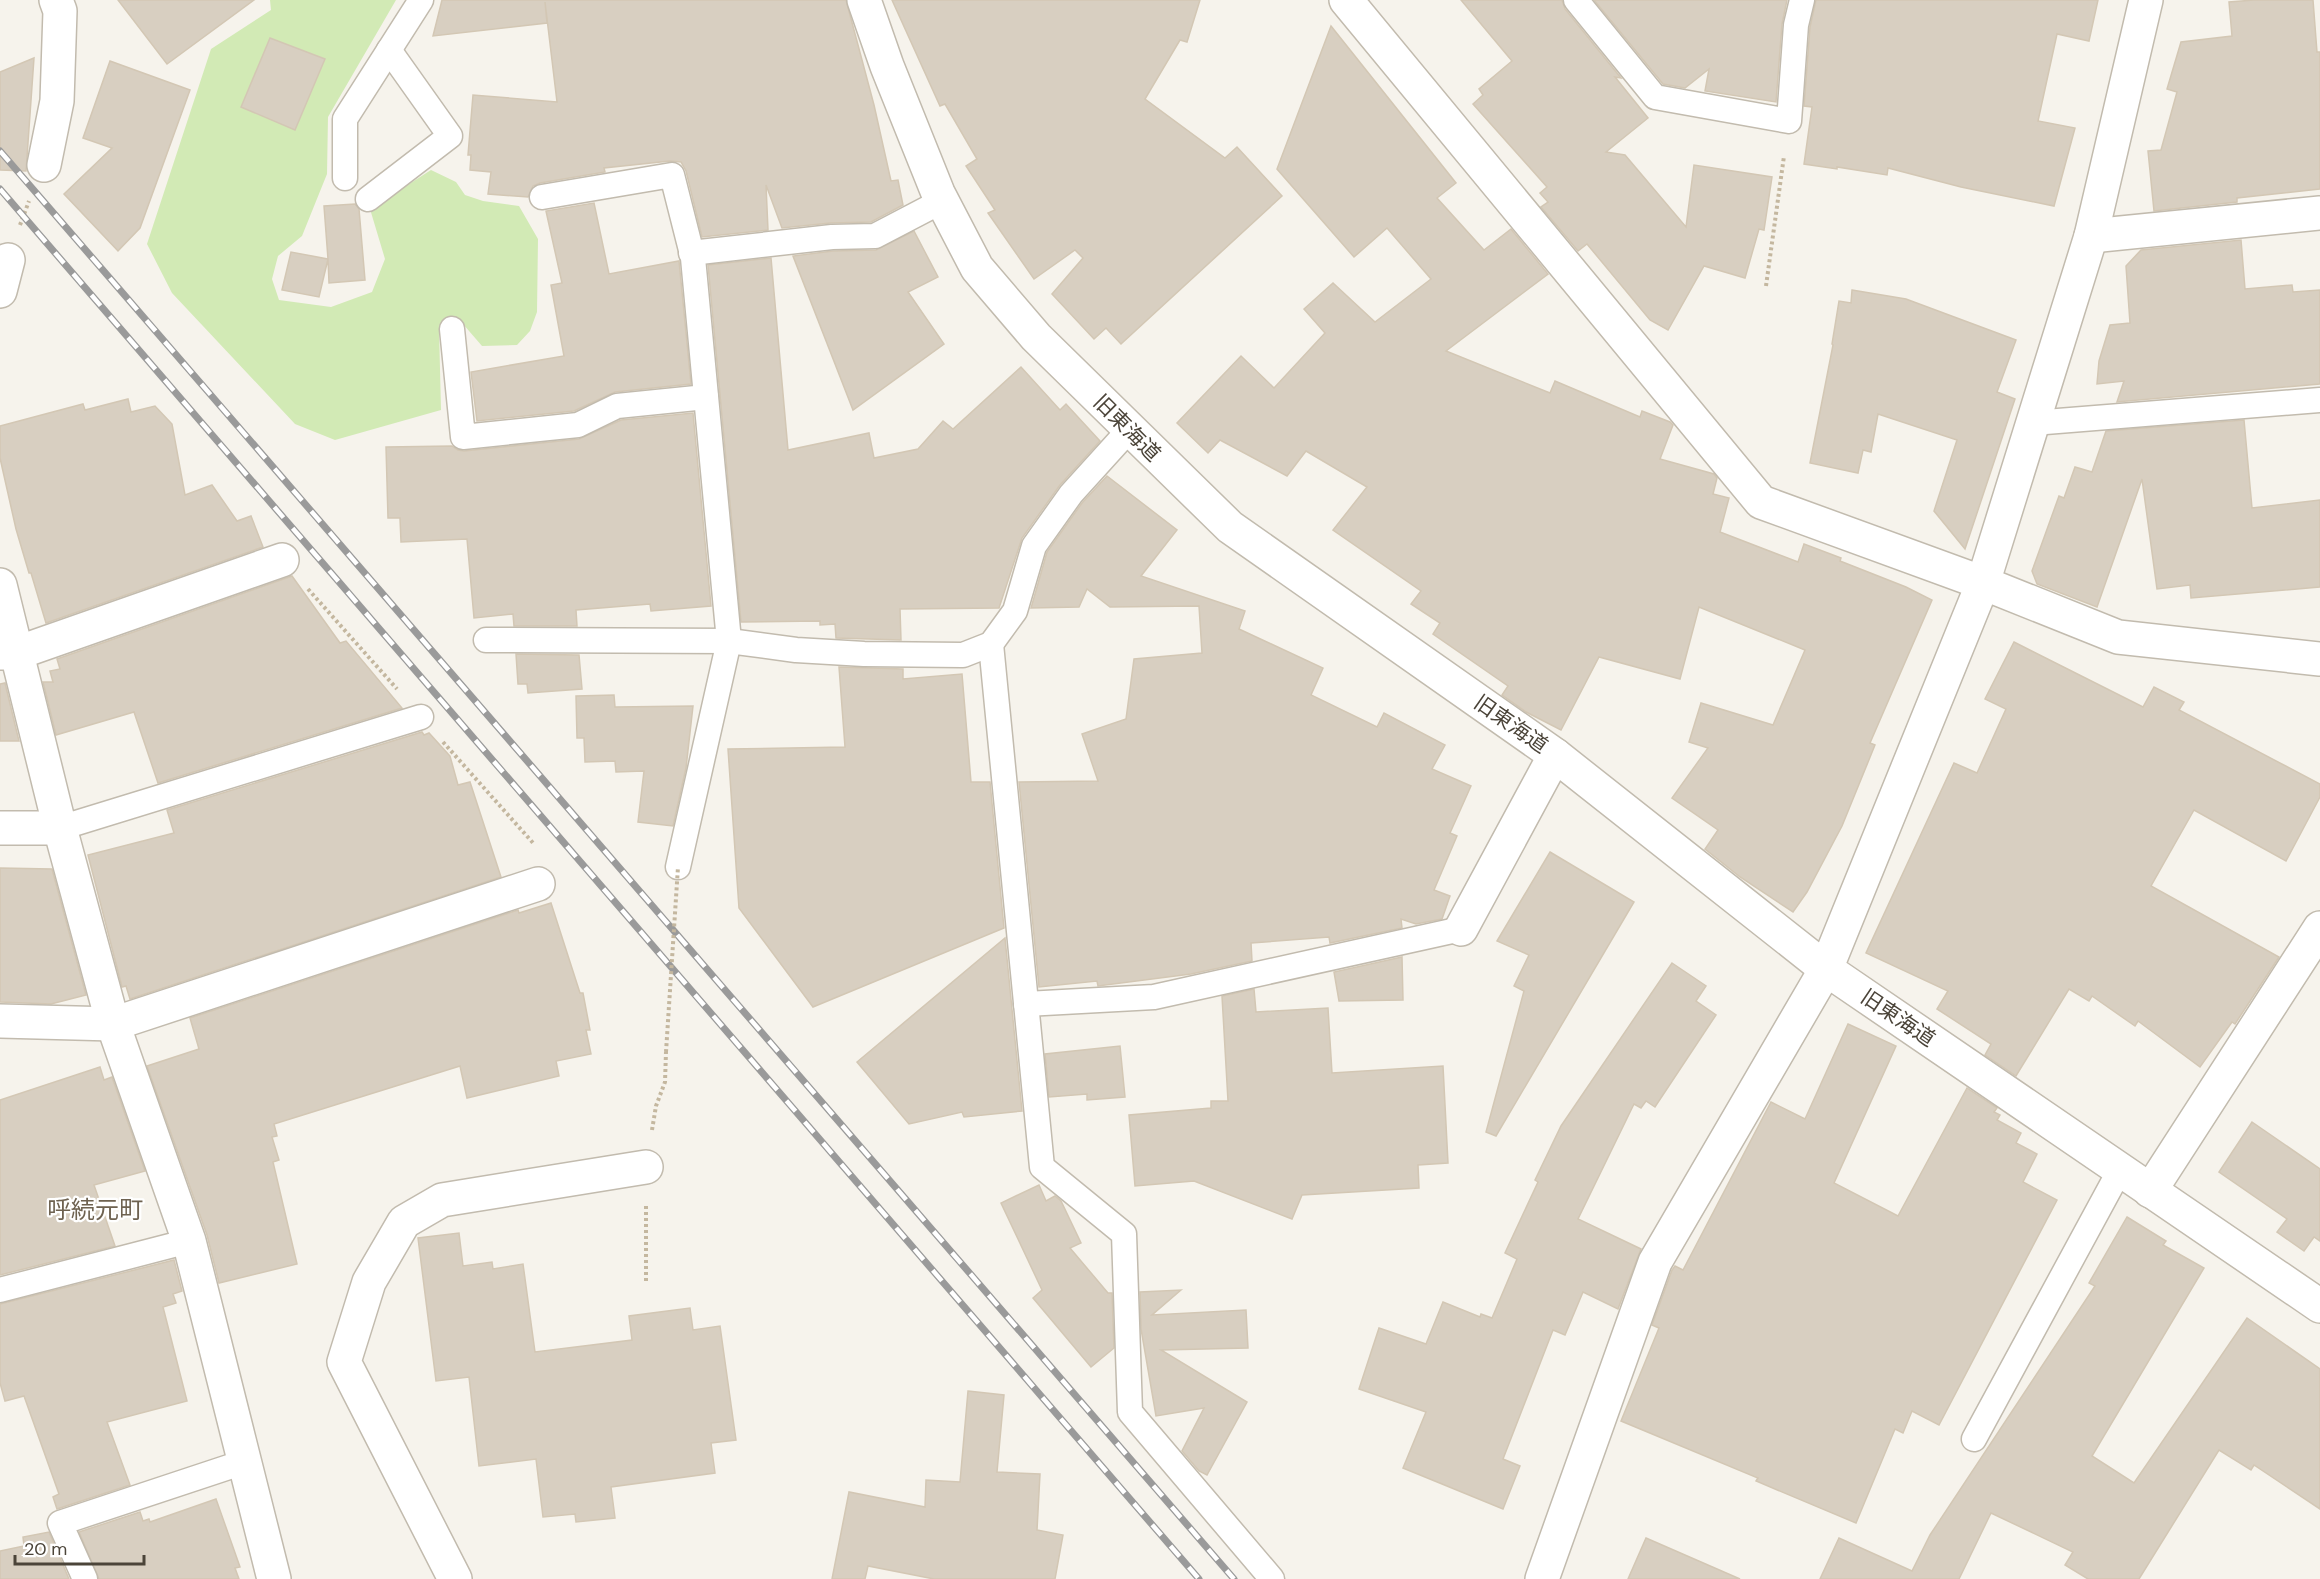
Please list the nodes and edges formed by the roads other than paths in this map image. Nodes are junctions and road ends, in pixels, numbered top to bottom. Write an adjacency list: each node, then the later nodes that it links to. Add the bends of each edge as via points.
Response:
1 (421, 0): 8 (lane)
2 (864, 0): 13 (street, 旧東海道)
3 (1346, 0): 25 (street, via 1761,502)
4 (1576, 0): 5 (lane, via 1655,97 1789,121 1796,25)
5 (1802, 0)
6 (2146, 0): 15 (street)
7 (63, 4): 9 (street, via 57,101)
8 (389, 50): 10 (lane, via 345,119); 12 (lane, via 450,136)
9 (44, 165)
10 (345, 178)
11 (542, 197): 16 (lane, via 672,175)
12 (368, 199)
13 (942, 201): 16 (lane, via 875,236); 23 (street, 旧東海道, via 977,268 1036,336)
14 (2320, 213): 15 (street)
15 (2091, 236): 22 (street)
16 (691, 253): 20 (lane)
17 (8, 260): 18 (street)
18 (0, 291)
19 (452, 329): 20 (lane, via 463,437 578,425 617,405)
20 (706, 397): 28 (lane)
21 (2320, 400): 22 (lane)
22 (2033, 423): 25 (street)
23 (1129, 430): 29 (lane, via 1071,494 1034,546 1015,611); 33 (street, 旧東海道, via 1230,527)
24 (282, 560): 30 (street)
25 (1983, 583): 31 (street, via 2118,637); 40 (street)
26 (0, 585): 30 (street)
27 (486, 640): 28 (lane)
28 (729, 641): 29 (lane, via 796,650 875,654 963,655); 36 (lane)
29 (991, 644): 41 (lane)
30 (8, 653): 35 (street)
31 (2320, 659)
32 (421, 717): 35 (lane)
33 (1555, 755): 39 (street); 40 (street, 旧東海道)
34 (0, 828): 35 (street)
35 (60, 828): 43 (street)
36 (678, 867)
37 (538, 884): 43 (street)
38 (2320, 928): 46 (street)
39 (1461, 929): 41 (lane, via 1154,997)
40 (1826, 969): 45 (street, 旧東海道); 56 (street, via 1655,1262)
41 (1026, 1004): 55 (lane, via 1042,1167 1124,1234 1130,1413)
42 (0, 1021): 43 (street)
43 (113, 1024): 47 (street)
44 (646, 1167): 54 (street, via 442,1200 404,1222 369,1281 344,1362)
45 (2121, 1168): 46 (street, 旧東海道); 50 (lane)
46 (2150, 1191): 49 (street, 旧東海道)
47 (189, 1241): 48 (lane); 51 (street)
48 (0, 1290)
49 (2320, 1305)
50 (1974, 1439)
51 (244, 1462): 52 (lane, via 60,1523); 53 (street)
52 (84, 1579)
53 (274, 1579)
54 (455, 1579)
55 (1272, 1579)
56 (1542, 1579)

